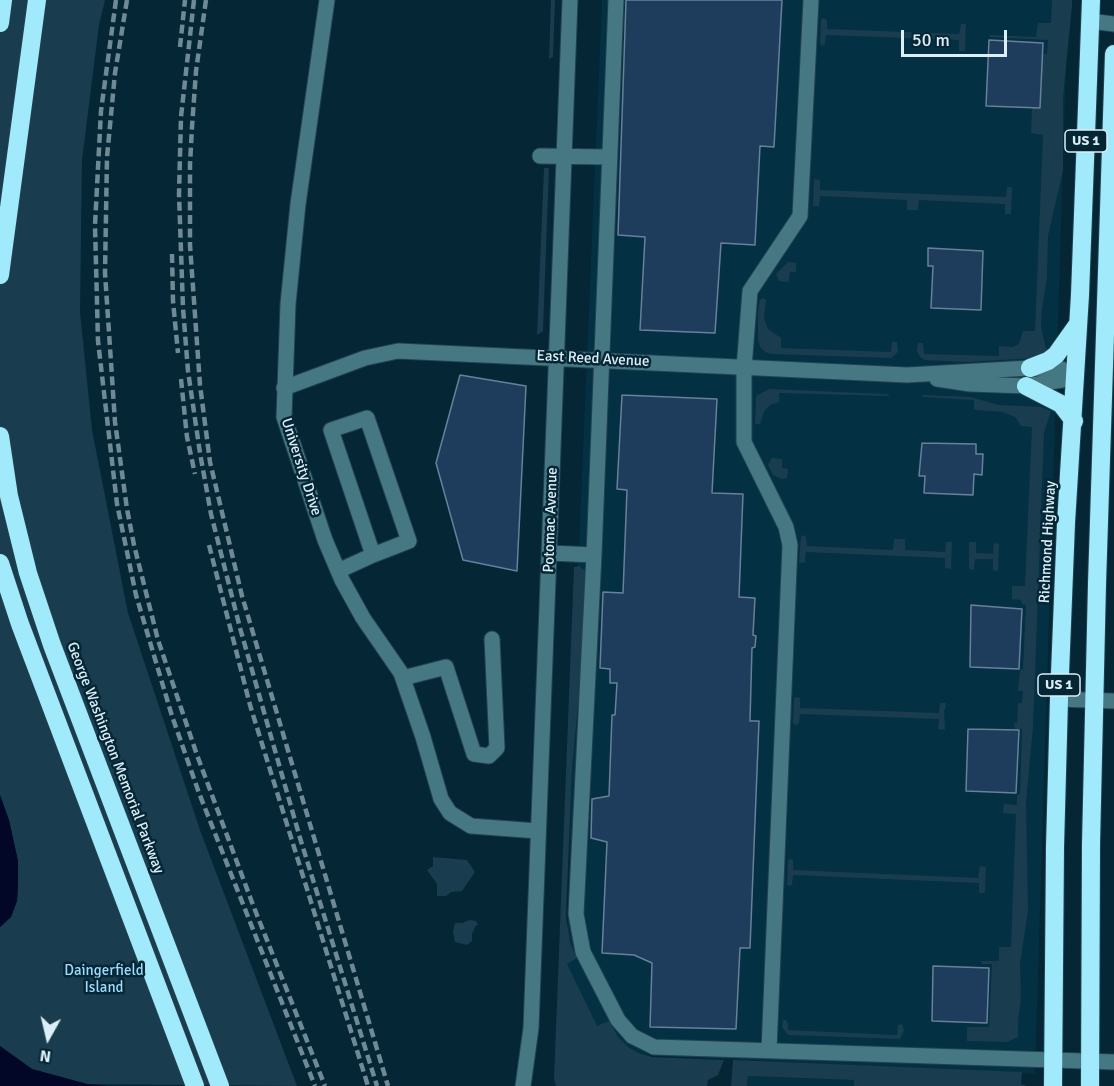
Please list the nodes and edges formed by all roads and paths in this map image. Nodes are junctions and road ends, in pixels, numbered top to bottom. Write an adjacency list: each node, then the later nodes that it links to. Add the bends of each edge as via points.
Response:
1 (3, 0): 9 (highway)
2 (38, 0): 16 (highway)
3 (327, 0): 25 (street, University Drive, via 298,204)
4 (570, 0): 13 (street, Potomac Avenue)
5 (616, 0): 14 (street)
6 (811, 0): 20 (street, via 800,216 750,291)
7 (1091, 0): 8 (highway, Richmond Highway / US 1)
8 (1090, 21): 10 (street); 17 (highway, Richmond Highway / US 1)
9 (0, 23)
10 (1114, 24)
11 (1114, 54): 15 (highway, Richmond Highway / US 1)
12 (540, 156): 13 (street)
13 (564, 157): 14 (street); 18 (street, Potomac Avenue)
14 (610, 157): 19 (street)
15 (1112, 188): 22 (highway, Richmond Highway / US 1)
16 (0, 275)
17 (1079, 322): 21 (highway, via 1056,355); 22 (highway, Richmond Highway / US 1)
18 (557, 357): 19 (street, East Reed Avenue); 25 (street, East Reed Avenue, via 399,351 365,358); 30 (street, Potomac Avenue)
19 (602, 360): 20 (street, East Reed Avenue); 32 (street)
20 (744, 368): 23 (street, East Reed Avenue); 42 (street, via 744,442 786,527 790,545)
21 (1030, 368): 22 (street, East Reed Avenue); 23 (street, East Reed Avenue)
22 (1093, 373): 24 (street, East Reed Avenue); 26 (highway); 27 (highway, Richmond Highway / US 1); 28 (highway, Richmond Highway / US 1)
23 (907, 375): 24 (street, East Reed Avenue, via 970,384)
24 (1026, 386): 27 (highway)
25 (284, 388): 34 (street, University Drive, via 284,417 289,436)
26 (1086, 392): 27 (highway); 28 (highway)
27 (1074, 414): 37 (highway, Richmond Highway / US 1)
28 (1102, 431): 38 (highway, Richmond Highway / US 1)
29 (0, 436): 47 (highway, George Washington Memorial Parkway, via 9,496 52,645)
30 (550, 553): 32 (street); 40 (street, Potomac Avenue)
31 (373, 555): 31 (street, via 409,541 367,418 331,430); 34 (street)
32 (594, 555): 42 (street, via 576,914 583,952 618,1020 632,1036 654,1047)
33 (0, 563): 46 (highway)
34 (338, 571): 36 (street, University Drive, via 363,618)
35 (492, 639): 36 (street, via 497,748 489,756 474,754 446,667)
36 (403, 678): 40 (street, University Drive, via 441,799 450,813 471,826)
37 (1059, 699): 38 (street); 43 (highway, Richmond Highway / US 1)
38 (1095, 701): 39 (street); 44 (highway, Richmond Highway / US 1)
39 (1114, 701)
40 (538, 831): 41 (street, Potomac Avenue)
41 (530, 1040): 48 (street, Potomac Avenue); 49 (street, Potomac Avenue)
42 (769, 1050): 43 (street)
43 (1053, 1060): 44 (street); 50 (highway, Richmond Highway / US 1)
44 (1091, 1061): 45 (street); 51 (highway, Richmond Highway / US 1)
45 (1114, 1062)
46 (194, 1082)
47 (219, 1083)
48 (523, 1086)
49 (533, 1086)
50 (1053, 1086)
51 (1090, 1086)

